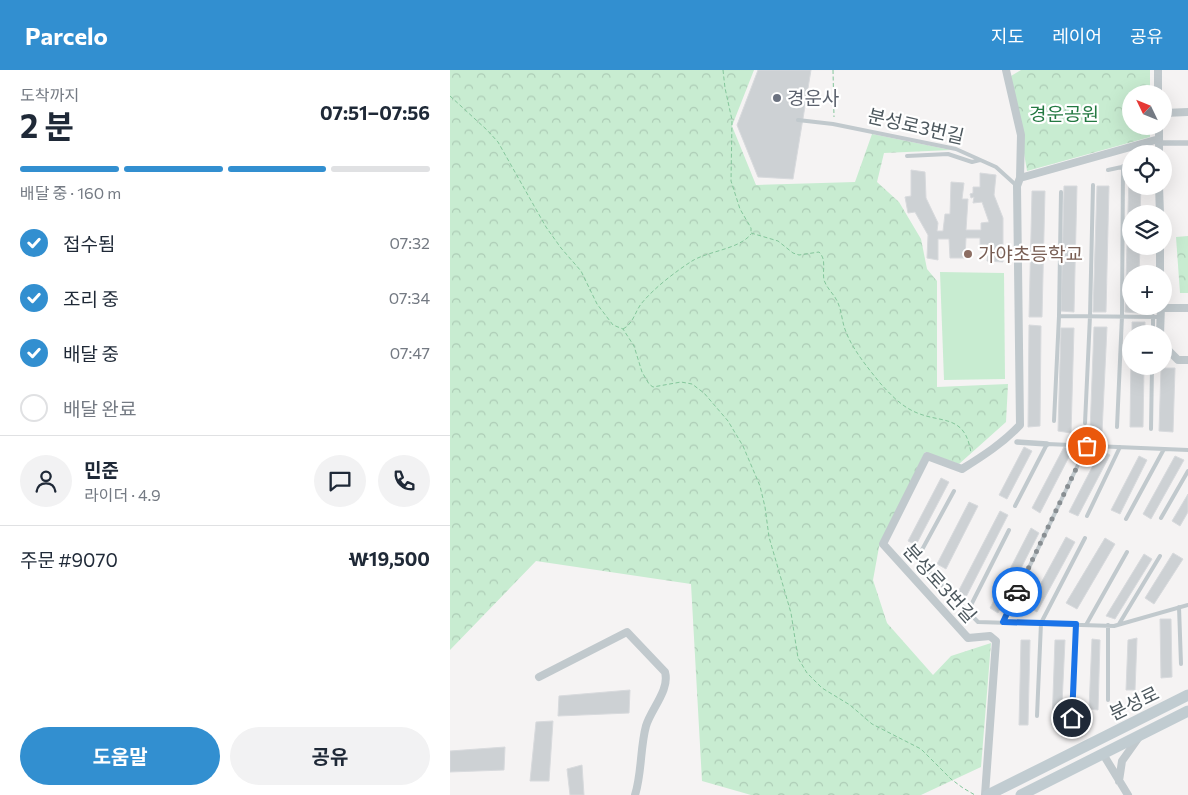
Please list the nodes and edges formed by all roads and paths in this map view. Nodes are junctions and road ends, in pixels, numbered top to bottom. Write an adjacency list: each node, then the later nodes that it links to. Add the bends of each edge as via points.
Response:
1 (723, 70): 24 (path, via 732,124 730,180)
2 (833, 70): 10 (path)
3 (1158, 70): 5 (street)
4 (1007, 71): 19 (street, via 1021,135)
5 (1158, 85)
6 (450, 96): 31 (path, via 498,142 546,227 581,271 596,304 613,324)
7 (1188, 112): 8 (street)
8 (1172, 113)
9 (798, 120): 10 (lane, 분성로3번길)
10 (834, 124): 16 (lane, 분성로3번길, via 942,145)
11 (1159, 135): 12 (street)
12 (1159, 141): 13 (street); 14 (street); 19 (street)
13 (1188, 143)
14 (1159, 145)
15 (907, 156): 16 (lane, via 948,154 972,162)
16 (982, 159): 21 (lane, 분성로3번길)
17 (1122, 166): 18 (lane)
18 (1108, 170)
19 (1020, 178): 21 (street)
20 (1093, 185): 29 (lane)
21 (1017, 186): 45 (street, via 1020,425)
22 (1061, 192): 28 (lane)
23 (1123, 195): 30 (lane)
24 (752, 233): 31 (path, via 740,242 688,263 648,296); 45 (path, via 778,242 799,255 819,252 822,255 825,281 837,300 847,335 869,369 907,408 945,420 961,429 970,445)
25 (1188, 308): 26 (street)
26 (1172, 310)
27 (1131, 315): 30 (lane)
28 (1059, 316): 29 (lane); 35 (lane)
29 (1090, 316): 30 (lane); 36 (lane)
30 (1122, 316): 37 (lane)
31 (623, 329): 76 (path, via 634,346 649,384 653,387 685,382 692,384 723,414 739,439 760,486 769,537 791,613 798,658 807,673 822,688 850,705 872,724 921,749 951,779)
32 (1172, 354): 33 (street, via 1178,360)
33 (1188, 360)
34 (1152, 375): 38 (lane)
35 (1054, 421)
36 (1085, 423)
37 (1117, 427)
38 (1151, 428)
39 (1017, 442): 40 (street)
40 (1047, 444): 41 (lane); 48 (lane)
41 (1087, 446): 42 (lane); 59 (lane)
42 (1120, 447): 43 (lane); 49 (lane)
43 (1164, 449): 44 (lane); 51 (lane)
44 (1188, 450)
45 (972, 463): 77 (street, 분성로3번길, via 962,469 927,456 883,544 968,638 990,636 996,641)
46 (1188, 471): 50 (lane)
47 (954, 491): 58 (lane, via 918,559)
48 (1015, 506)
49 (1087, 516)
50 (1161, 518)
51 (1126, 519)
52 (1009, 530): 58 (lane)
53 (1085, 538): 60 (lane)
54 (1127, 552): 63 (lane)
55 (1160, 556): 62 (lane)
56 (1188, 605): 57 (lane)
57 (1179, 608): 62 (lane); 65 (lane)
58 (968, 612): 59 (lane, via 978,622)
59 (1003, 622): 60 (lane)
60 (1041, 623): 61 (lane); 70 (lane)
61 (1076, 624): 63 (lane); 71 (lane)
62 (1118, 624): 64 (lane)
63 (1086, 625): 64 (lane)
64 (1108, 626): 68 (lane)
65 (1180, 664)
66 (538, 677): 75 (street, via 627,632 665,672 663,692 646,726)
67 (1188, 695): 77 (main road, 분성로)
68 (1108, 700)
69 (1188, 711): 72 (main road, 분성로)
70 (1037, 716)
71 (1072, 718)
72 (1140, 735): 73 (main road, 분성로); 74 (street, via 1122,761)
73 (1103, 754): 74 (street); 78 (main road, 분성로)
74 (1119, 782): 79 (street)
75 (635, 795)
76 (975, 795)
77 (986, 795)
78 (1021, 795)
79 (1128, 795)

